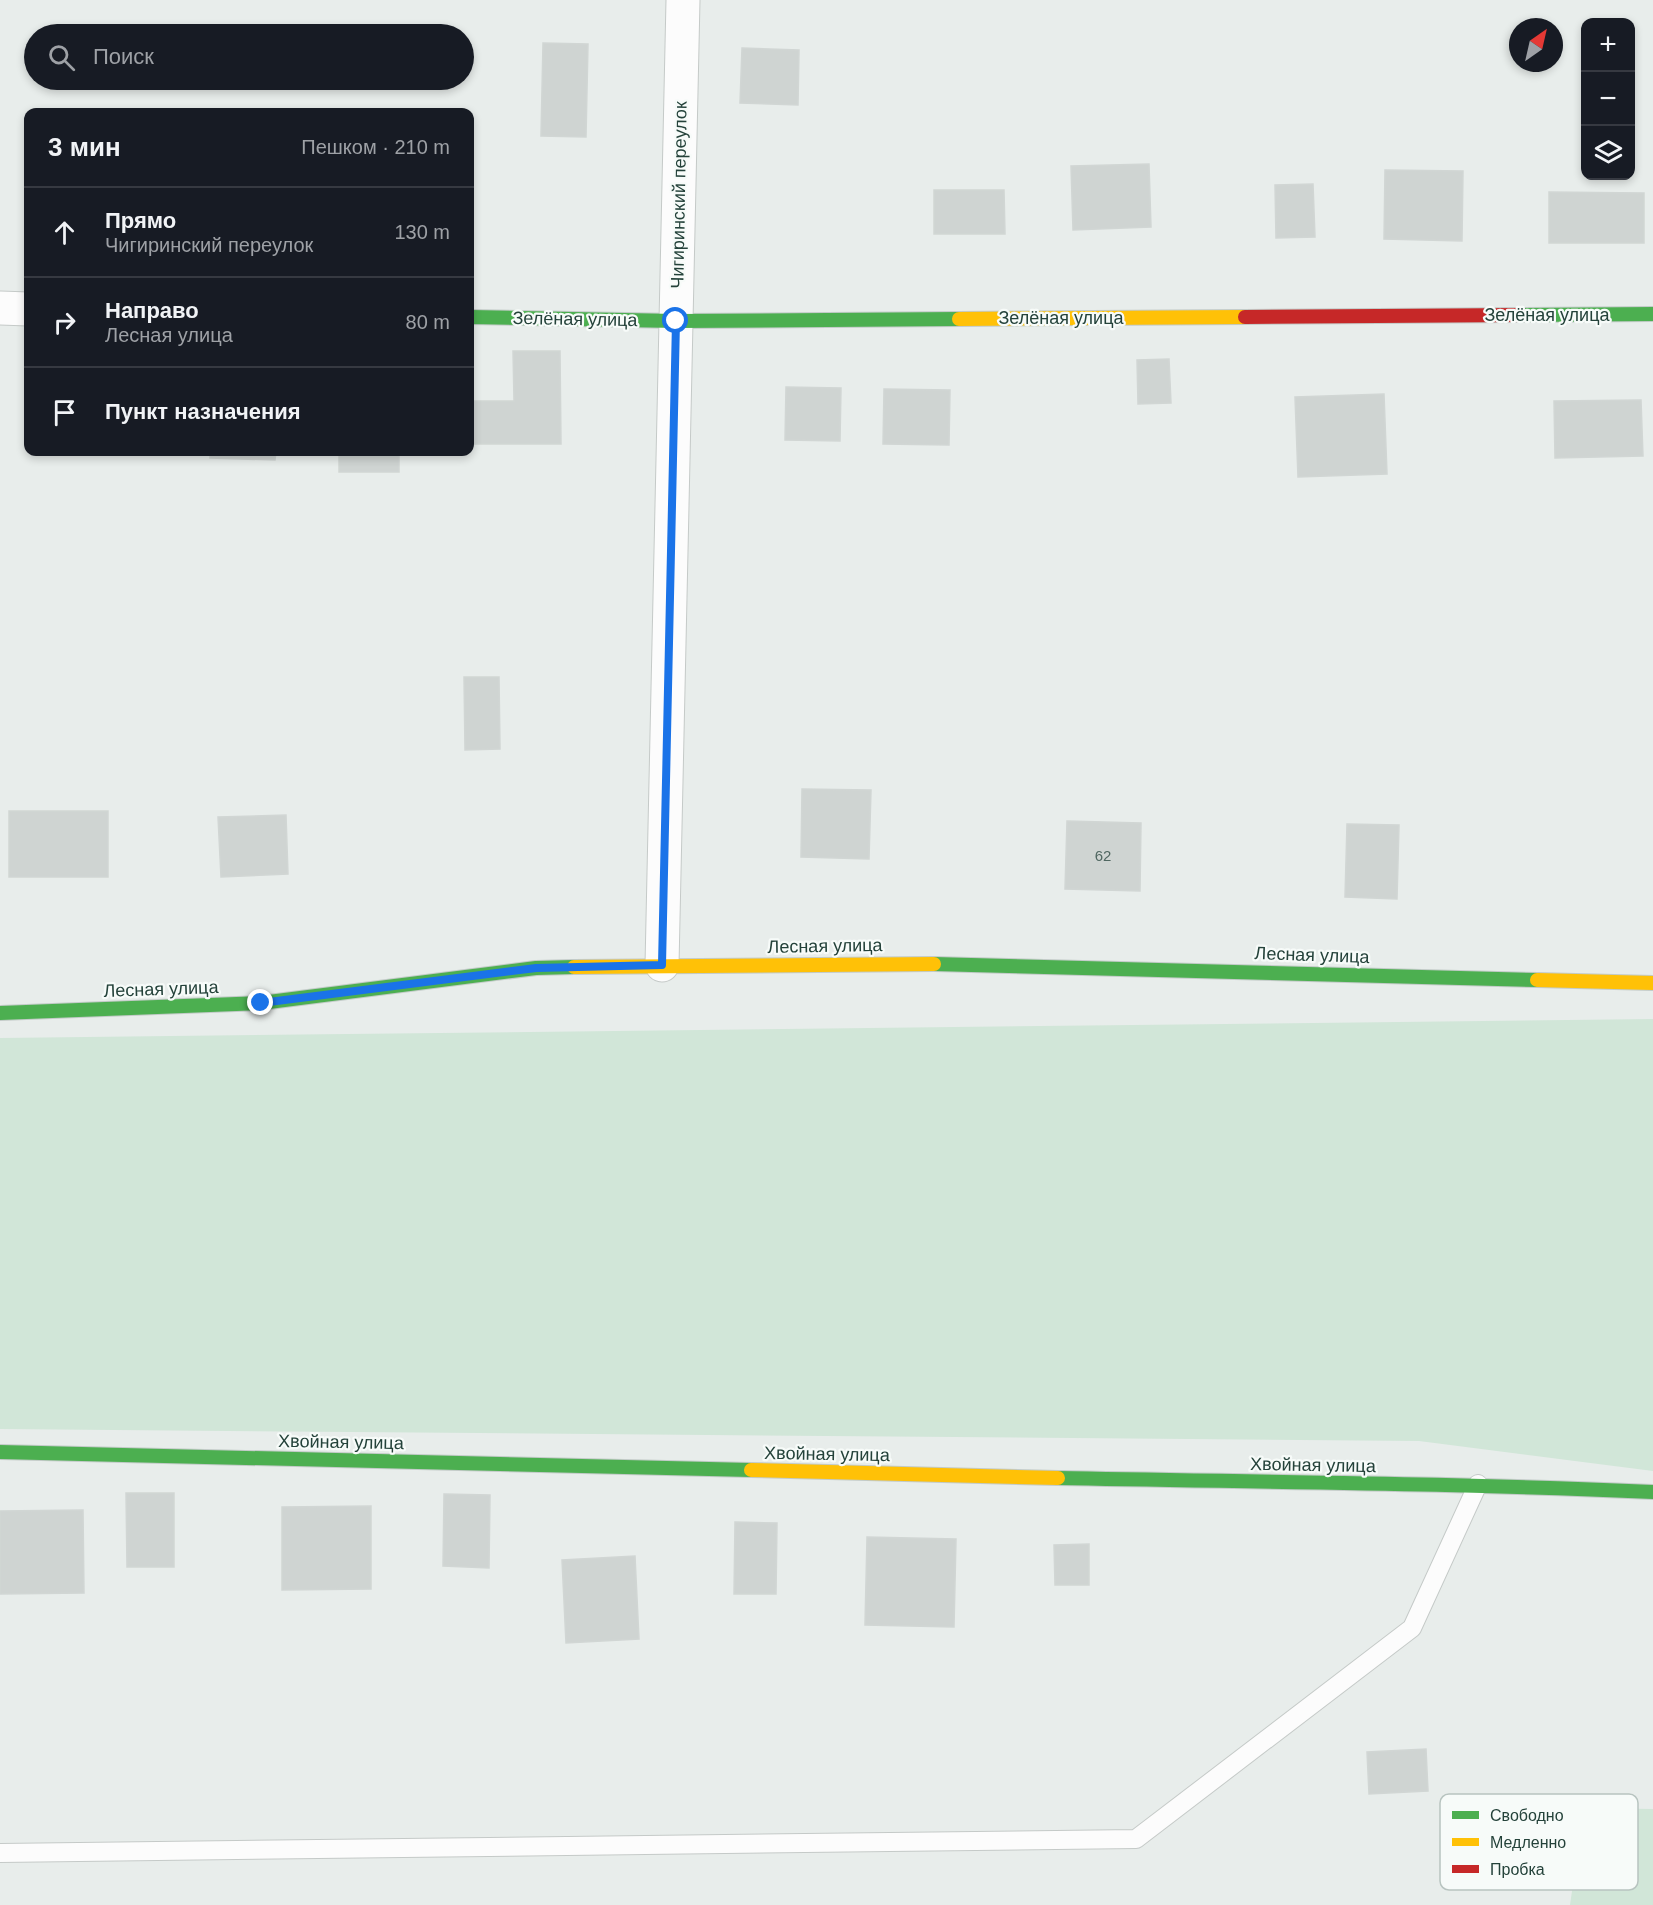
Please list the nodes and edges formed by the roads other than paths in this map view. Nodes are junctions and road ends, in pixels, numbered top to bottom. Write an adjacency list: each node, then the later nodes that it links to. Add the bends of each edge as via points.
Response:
1 (683, 0): 6 (street, Чигиринский переулок)
2 (0, 308): 3 (street)
3 (24, 309)
4 (1653, 314): 6 (street, Зелёная улица)
5 (474, 317): 6 (street, Зелёная улица)
6 (676, 321): 7 (street, Чигиринский переулок)
7 (662, 965): 8 (street, Лесная улица, via 912,963); 9 (street, Лесная улица, via 536,968 261,1003)
8 (1653, 982)
9 (0, 1013)
10 (0, 1452): 11 (street, Хвойная улица, via 1364,1485)
11 (1478, 1484): 12 (street, Хвойная улица); 13 (lane, via 1412,1628 1136,1839)
12 (1653, 1492)
13 (0, 1853)

